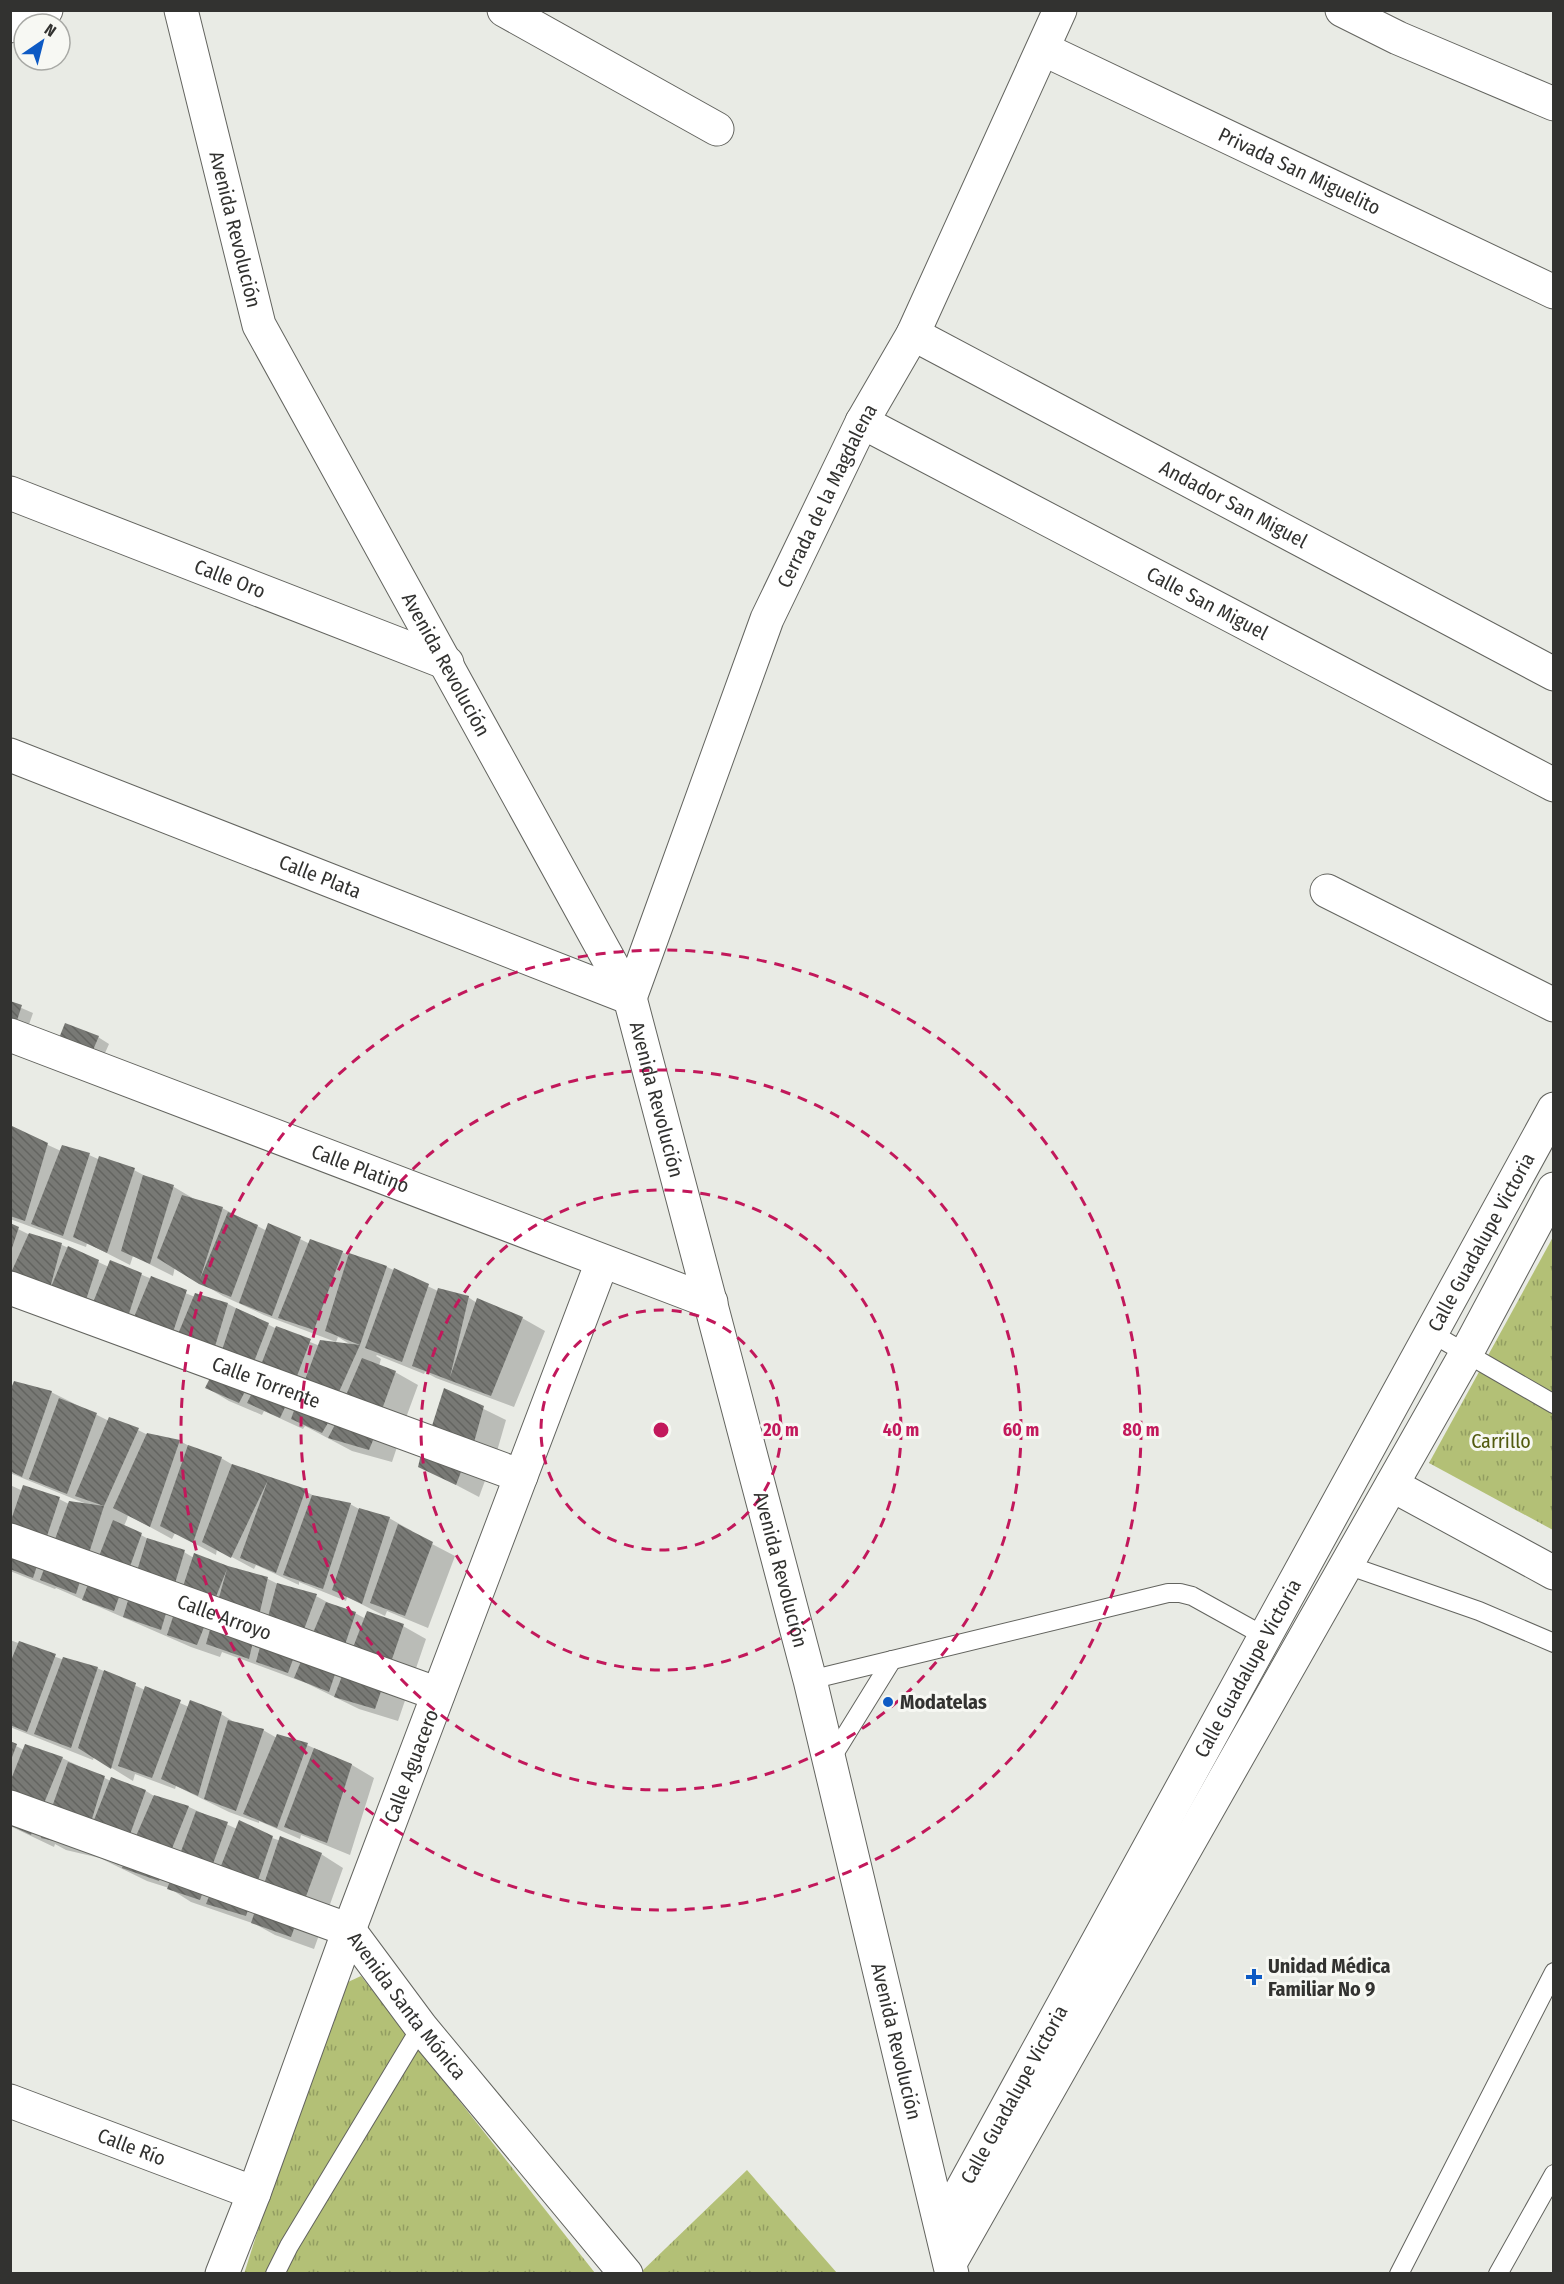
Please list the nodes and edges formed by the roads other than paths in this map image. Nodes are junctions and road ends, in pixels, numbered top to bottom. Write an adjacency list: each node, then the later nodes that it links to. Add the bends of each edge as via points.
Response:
1 (46, 10): 6 (street)
2 (181, 10): 14 (street, Avenida Revolución, via 259,325)
3 (504, 10): 9 (street)
4 (1060, 10): 7 (street, Cerrada de la Magdalena)
5 (1342, 10): 8 (street)
6 (10, 26)
7 (1043, 49): 10 (street, Privada San Miguelito); 11 (street, Cerrada de la Magdalena)
8 (1554, 104)
9 (717, 129)
10 (1554, 292)
11 (913, 334): 12 (street, Cerrada de la Magdalena); 15 (street, Andador San Miguel)
12 (862, 422): 17 (street, Calle San Miguel); 19 (street, Cerrada de la Magdalena, via 767,619)
13 (10, 493): 14 (street, Calle Oro)
14 (447, 663): 19 (street, Avenida Revolución)
15 (1554, 674)
16 (10, 755): 19 (street, Calle Plata)
17 (1554, 785)
18 (1327, 891): 20 (street)
19 (630, 998): 26 (street, Avenida Revolución)
20 (1554, 1005)
21 (10, 1035): 24 (street, Calle Platino)
22 (1554, 1109): 27 (street, Calle Guadalupe Victoria)
23 (1554, 1189): 28 (street, Calle Guadalupe Victoria)
24 (602, 1262): 26 (street, Calle Platino); 30 (street, Calle Aguacero)
25 (10, 1288): 30 (street, Calle Torrente)
26 (711, 1302): 38 (street, Avenida Revolución)
27 (1431, 1333): 28 (lane); 35 (street, Calle Guadalupe Victoria)
28 (1466, 1354): 29 (lane); 31 (street, Calle Guadalupe Victoria)
29 (1554, 1404)
30 (521, 1476): 39 (street, Calle Aguacero)
31 (1392, 1485): 33 (street, Calle Guadalupe Victoria); 34 (street)
32 (10, 1540): 39 (street, Calle Arroyo)
33 (1347, 1565): 36 (lane, via 1479,1611); 49 (street, Calle Guadalupe Victoria)
34 (1554, 1573)
35 (1266, 1637): 37 (lane, via 1192,1596 1168,1593); 48 (street, Calle Guadalupe Victoria)
36 (1554, 1643)
37 (892, 1660): 38 (lane); 40 (lane)
38 (810, 1680): 40 (street, Avenida Revolución)
39 (438, 1694): 42 (street, Calle Aguacero)
40 (829, 1762): 48 (street, Avenida Revolución)
41 (10, 1807): 42 (street, Avenida Santa Mónica)
42 (349, 1930): 44 (street, Avenida Santa Mónica); 47 (street, Calle Aguacero)
43 (1554, 1972): 53 (lane)
44 (421, 2027): 51 (lane); 52 (street, Avenida Santa Mónica)
45 (10, 2101): 47 (street, Calle Río)
46 (1554, 2174): 54 (lane)
47 (254, 2193): 50 (street, Calle Aguacero)
48 (942, 2226): 49 (street, Avenida Revolución)
49 (951, 2268)
50 (222, 2274)
51 (275, 2274)
52 (626, 2274)
53 (1399, 2274)
54 (1498, 2274)

